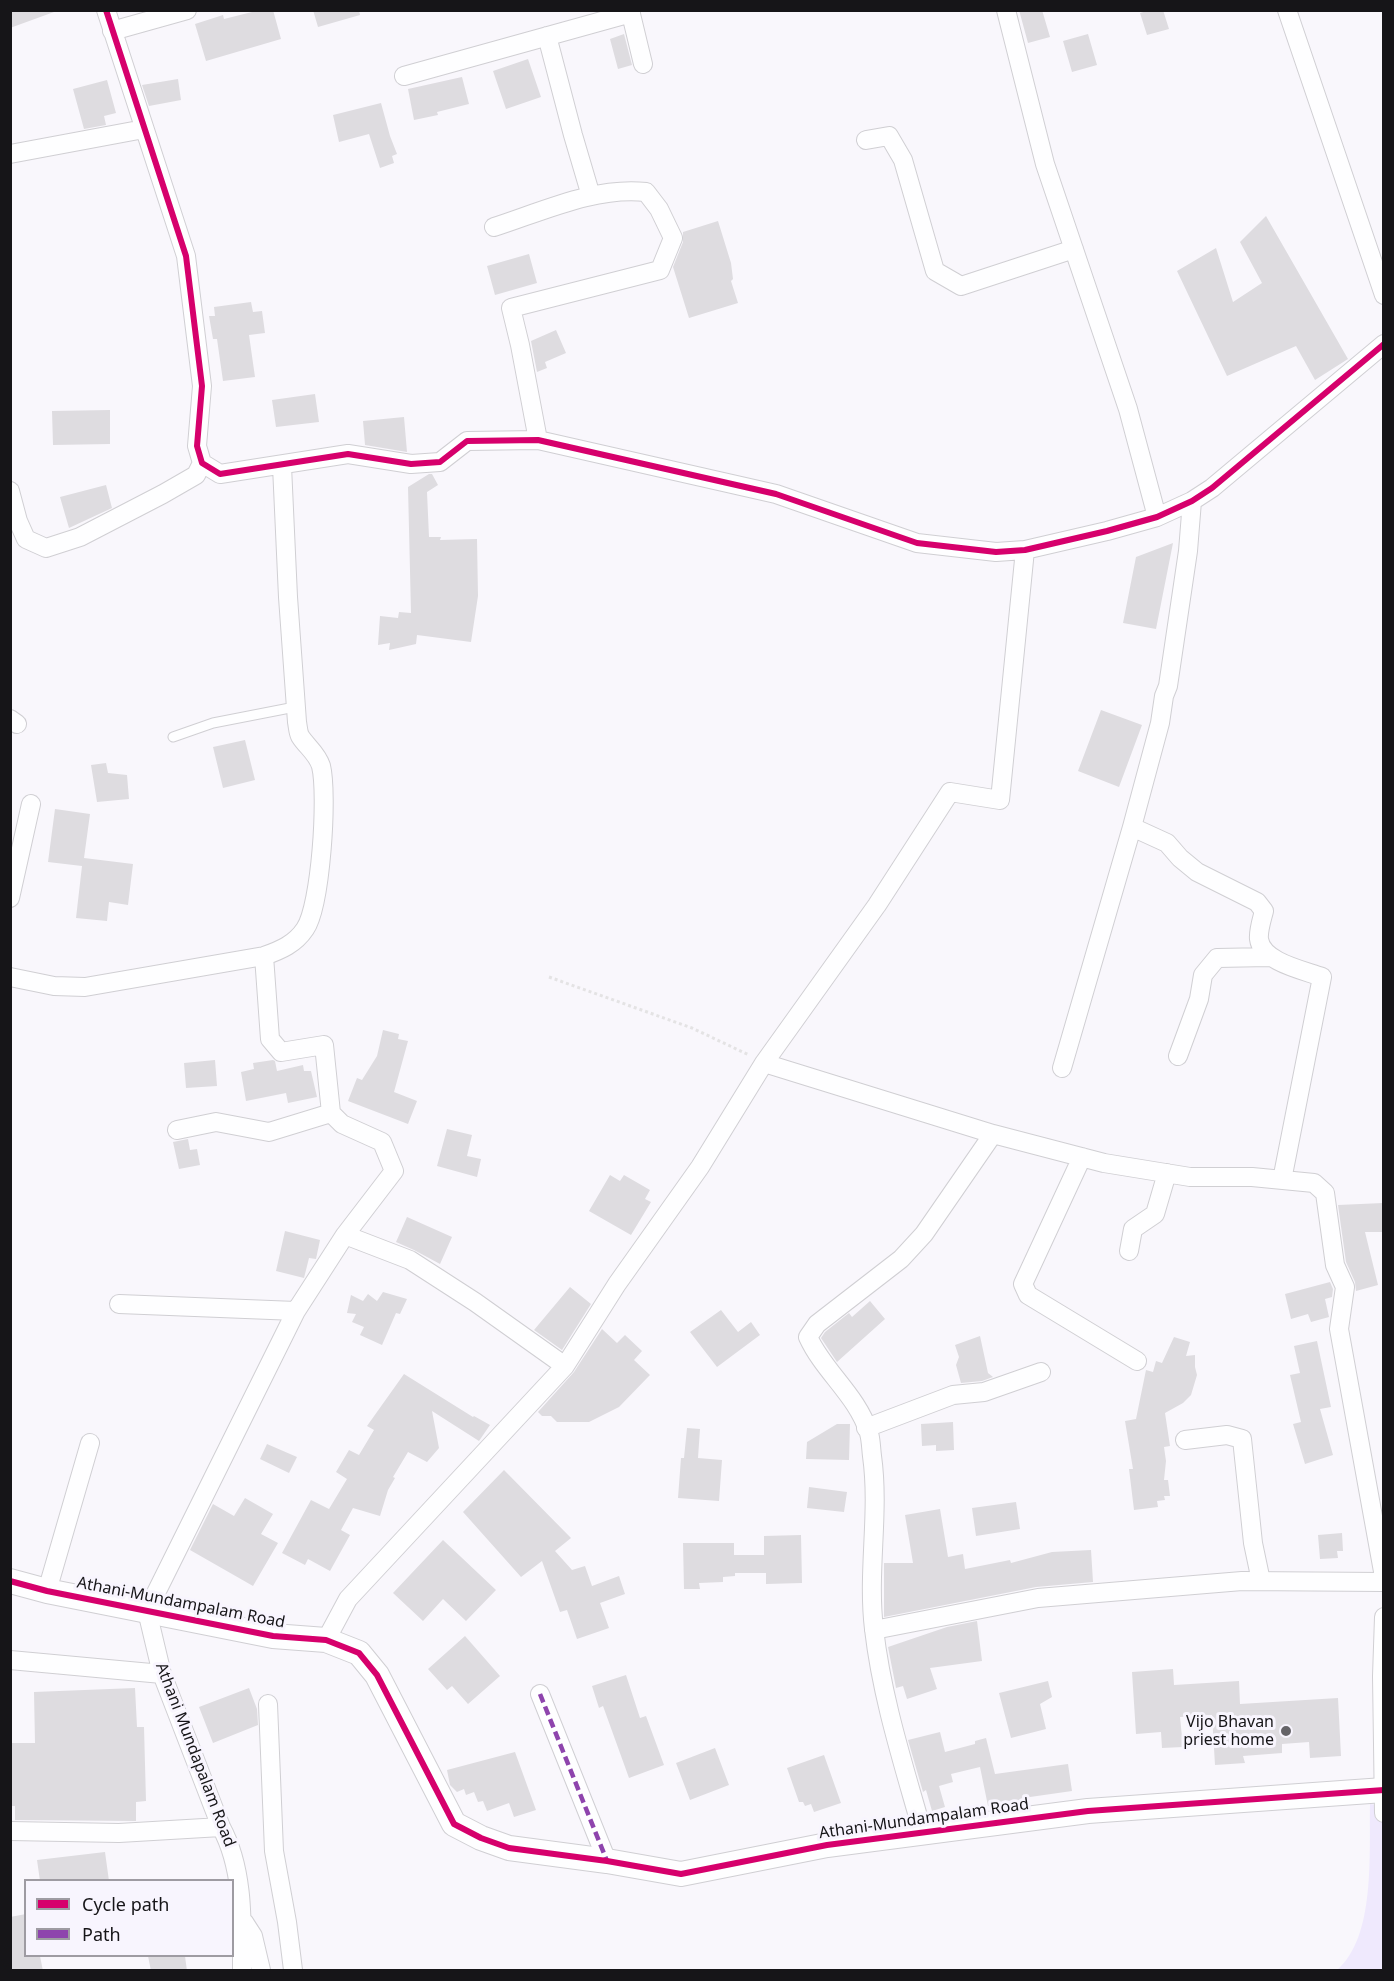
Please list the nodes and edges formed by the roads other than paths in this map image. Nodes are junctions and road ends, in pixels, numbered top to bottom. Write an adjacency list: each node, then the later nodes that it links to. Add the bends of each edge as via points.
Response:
1 (106, 10): 6 (street)
2 (187, 10): 6 (street)
3 (1006, 10): 15 (street, via 1045,164)
4 (1287, 10): 16 (street)
5 (631, 12): 7 (street); 8 (street)
6 (112, 31): 10 (street)
7 (547, 36): 9 (street); 13 (street)
8 (643, 64)
9 (404, 76)
10 (144, 129): 12 (street); 19 (street, via 186,256 202,386 197,446)
11 (866, 140): 15 (street, via 890,136 903,160 935,271 961,286)
12 (10, 154)
13 (591, 196): 14 (street); 18 (street, via 626,190 646,192 673,238 660,270 511,308)
14 (494, 227)
15 (1074, 249): 23 (street, via 1128,409)
16 (1383, 295)
17 (1383, 344): 22 (street)
18 (538, 440): 20 (street, via 467,441 440,462 411,464 348,454); 25 (street, via 776,494 917,543 996,552)
19 (202, 463): 20 (street, via 220,474); 24 (street, via 196,475 80,537 46,548)
20 (282, 466): 26 (street)
21 (10, 491): 24 (street, via 18,521)
22 (1192, 501): 23 (street); 29 (street, via 1168,686)
23 (1157, 517): 25 (street)
24 (18, 544)
25 (1025, 550): 35 (street, via 1000,800 950,792 877,905)
26 (295, 707): 27 (lane, via 213,723); 31 (street, via 300,735 320,764 324,781 320,862 313,916 306,929 282,950)
27 (173, 737)
28 (31, 804): 30 (street)
29 (1132, 827): 32 (street, via 1167,843 1197,872 1257,902 1264,910 1258,937); 36 (street)
30 (10, 898)
31 (264, 956): 33 (street, via 85,987 54,986); 37 (street, via 270,1039 281,1052 324,1044)
32 (1269, 957): 34 (street, via 1216,958 1203,975 1199,999); 42 (street, via 1322,977)
33 (10, 977)
34 (1178, 1056)
35 (764, 1062): 39 (street); 48 (street, via 700,1167 617,1284)
36 (1062, 1068)
37 (331, 1113): 38 (street, via 269,1132 216,1122); 43 (street, via 342,1124 382,1142 394,1171)
38 (177, 1130)
39 (993, 1134): 40 (street); 50 (street, via 924,1234 901,1259 817,1324 808,1337 815,1353 854,1400)
40 (1082, 1157): 41 (street); 47 (street, via 1023,1284 1028,1295)
41 (1167, 1173): 42 (street); 44 (street, via 1155,1214 1133,1229)
42 (1282, 1180): 53 (street, via 1314,1183 1324,1193 1335,1265 1345,1287 1339,1329)
43 (345, 1235): 46 (street); 48 (street, via 410,1260)
44 (1129, 1251)
45 (119, 1304): 46 (street)
46 (296, 1311): 58 (street)
47 (1137, 1361)
48 (565, 1366): 61 (street, via 348,1599)
49 (1041, 1372): 50 (street, via 984,1392 953,1395)
50 (866, 1428): 60 (street, via 876,1481)
51 (1185, 1440): 55 (street, via 1227,1435 1242,1439)
52 (90, 1443): 57 (street)
53 (1383, 1577)
54 (10, 1581): 57 (street, Athani-Mundampalam Road)
55 (1261, 1581): 56 (street); 60 (street, via 1038,1598)
56 (1383, 1582)
57 (46, 1591): 58 (street, Athani-Mundampalam Road)
58 (147, 1611): 61 (street, Athani-Mundampalam Road, via 273,1636); 63 (street, Athani Mundapalam Road)
59 (1383, 1617): 66 (street)
60 (874, 1630): 69 (street, via 886,1700)
61 (326, 1640): 70 (street, Athani-Mundampalam Road, via 359,1653 377,1675 454,1824 509,1848)
62 (10, 1660): 63 (street)
63 (162, 1674): 67 (street, Athani Mundapalam Road)
64 (540, 1694): 70 (street)
65 (268, 1704): 74 (street, via 274,1851)
66 (1383, 1798): 69 (street, Athani-Mundampalam Road, via 1088,1811)
67 (221, 1827): 68 (street, via 118,1833); 71 (street, Athani Mundapalam Road, via 232,1846)
68 (10, 1831)
69 (923, 1834): 70 (street, Athani-Mundampalam Road, via 827,1845 681,1874)
70 (607, 1861)
71 (242, 1920): 72 (street, Athani Mundapalam Road); 73 (street, via 253,1936)
72 (242, 1971)
73 (261, 1971)
74 (293, 1971)

